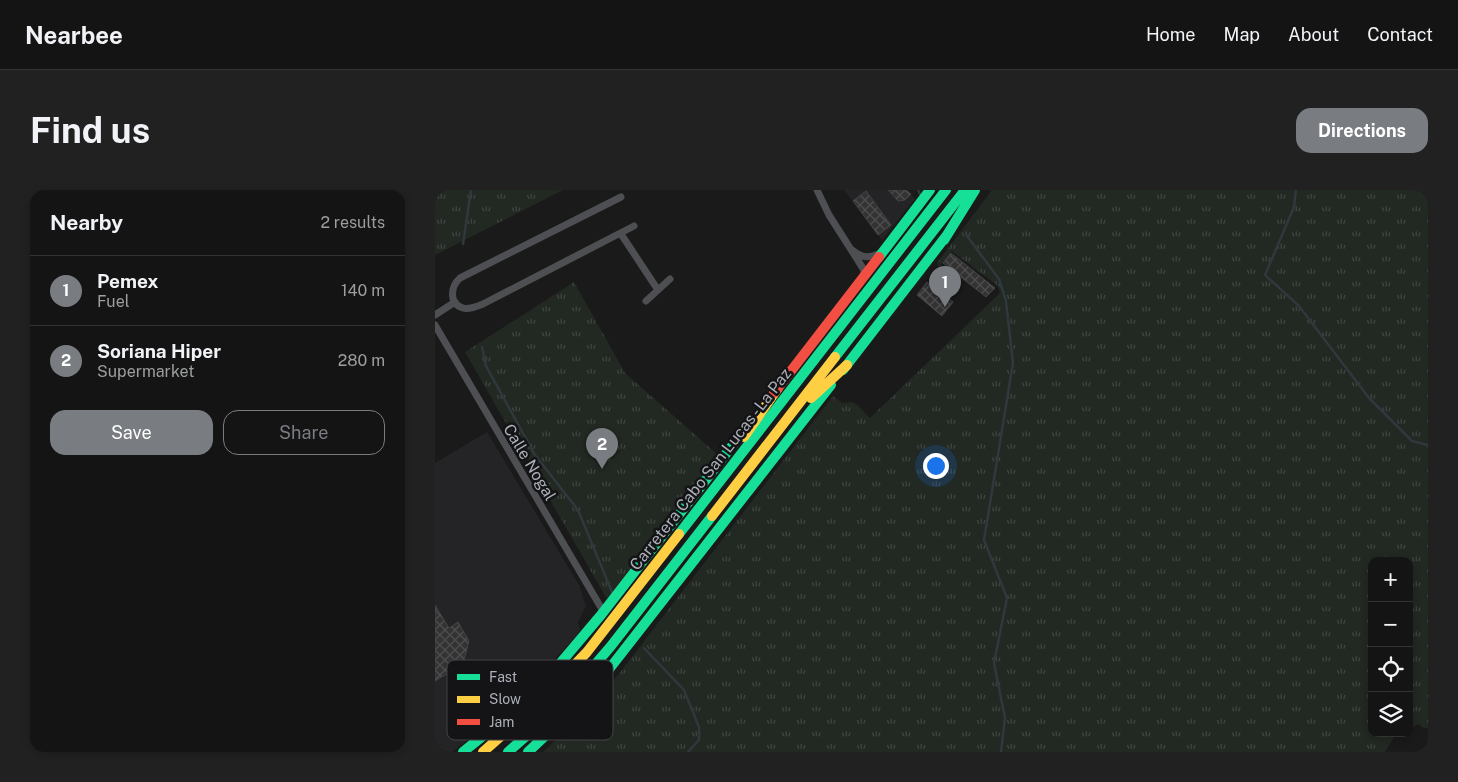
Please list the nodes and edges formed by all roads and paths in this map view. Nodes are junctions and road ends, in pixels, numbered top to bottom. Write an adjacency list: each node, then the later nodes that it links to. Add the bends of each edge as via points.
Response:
1 (817, 190): 11 (street)
2 (930, 190): 12 (main road)
3 (946, 190): 23 (main road, Carretera Cabo San Lucas - La Paz)
4 (965, 190): 22 (main road, Carretera Cabo San Lucas - La Paz)
5 (975, 190): 10 (main road)
6 (982, 190): 10 (main road)
7 (621, 197): 17 (street, via 460,278 453,288)
8 (634, 226): 9 (street)
9 (621, 234): 15 (street); 17 (street, via 483,304 463,308)
10 (944, 240): 20 (main road)
11 (849, 246): 12 (street, via 864,257); 13 (street, via 864,270)
12 (883, 252): 13 (main road)
13 (863, 277): 21 (main road)
14 (670, 279): 15 (street)
15 (658, 290): 16 (street)
16 (647, 301)
17 (455, 302): 18 (street)
18 (435, 315)
19 (435, 325): 24 (street, Calle Nogal)
20 (847, 364): 22 (main road, via 810,398 792,422); 28 (main road)
21 (778, 388): 23 (main road, via 718,473); 24 (main road)
22 (772, 438): 27 (main road, Carretera Cabo San Lucas - La Paz)
23 (693, 516): 26 (main road, Carretera Cabo San Lucas - La Paz)
24 (603, 611): 25 (main road)
25 (563, 660)
26 (579, 660)
27 (600, 660)
28 (613, 664)
29 (478, 740): 33 (main road)
30 (498, 740): 34 (main road, Carretera Cabo San Lucas - La Paz)
31 (522, 740): 35 (main road, Carretera Cabo San Lucas - La Paz)
32 (541, 740): 36 (main road)
33 (463, 752)
34 (483, 752)
35 (508, 752)
36 (528, 752)

